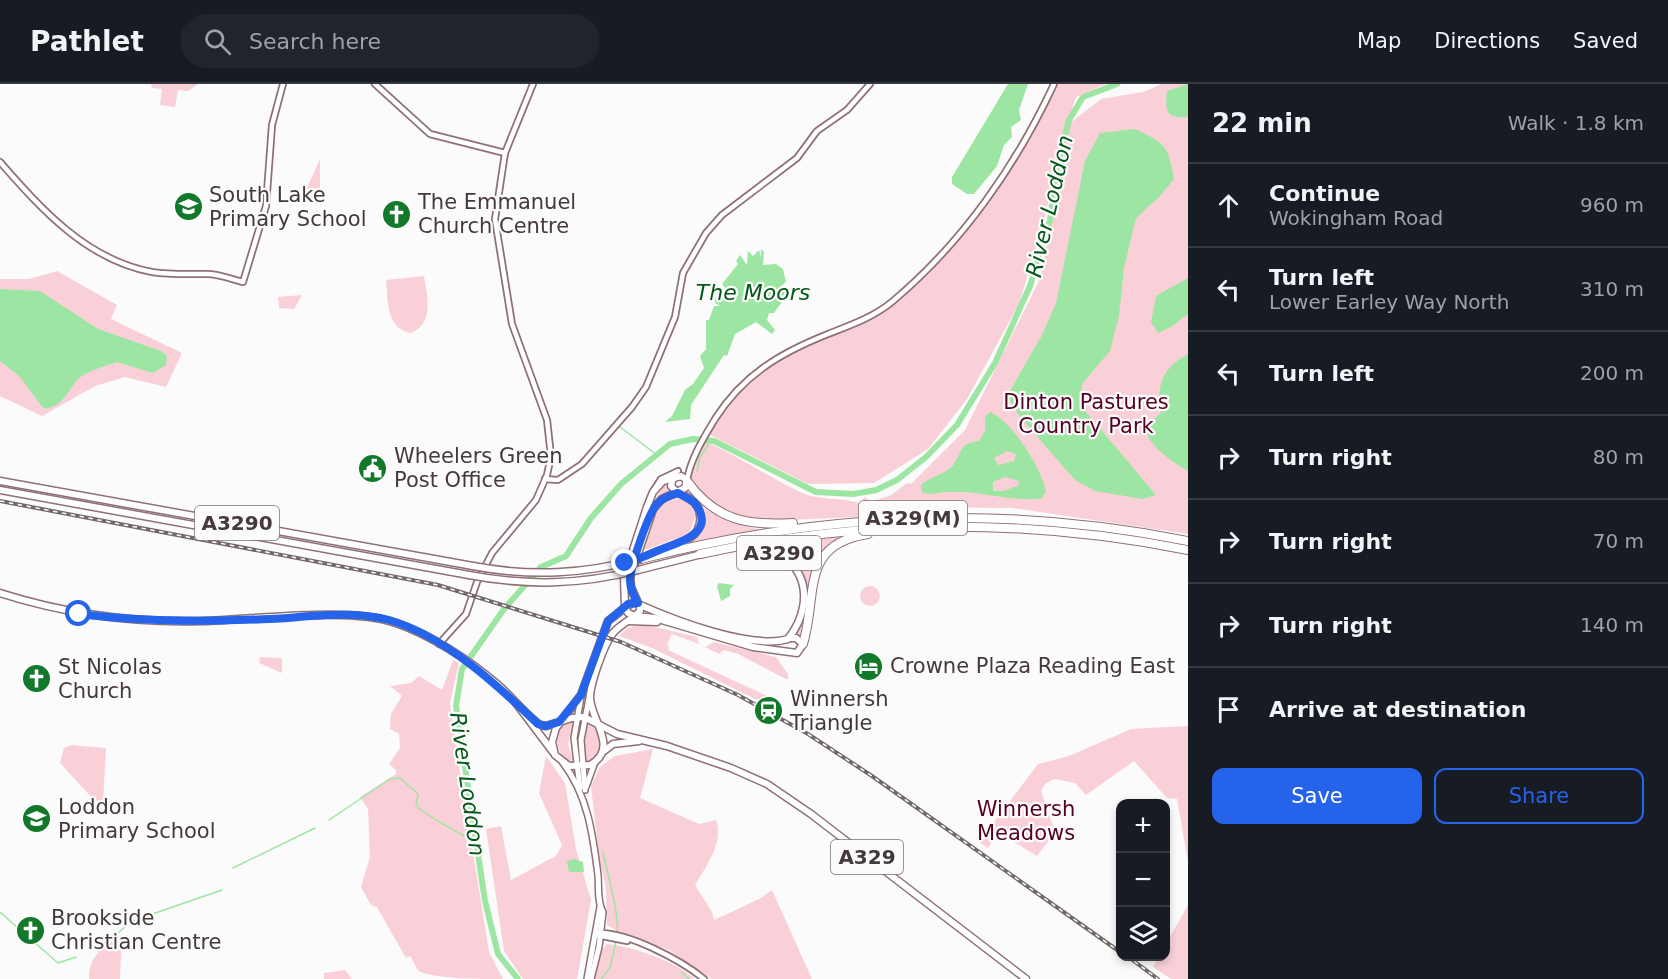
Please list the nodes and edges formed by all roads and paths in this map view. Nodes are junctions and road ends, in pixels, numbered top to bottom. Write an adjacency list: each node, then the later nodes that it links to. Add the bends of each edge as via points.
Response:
1 (283, 84): 9 (street, via 272,125 266,206 243,282 208,274 148,271 96,252 65,229)
2 (375, 84): 8 (street, via 430,134)
3 (533, 84): 8 (street)
4 (870, 84): 7 (street)
5 (1054, 84): 10 (street, via 1000,181 926,271 872,315 763,366 735,391)
6 (860, 85): 7 (street)
7 (865, 90): 12 (street, via 847,110 822,126 797,158 722,215 706,233 683,273 675,317 646,387 582,464 558,480)
8 (505, 153): 12 (street, via 496,201 496,235 512,324 547,420 551,452)
9 (0, 162)
10 (691, 462): 11 (street); 14 (street)
11 (675, 475): 14 (main road); 16 (main road, via 671,486); 25 (main road, via 654,492 624,575)
12 (545, 479): 30 (street, via 530,508 488,558 466,614)
13 (0, 481): 22 (main road, A3290, bridge, via 473,566 549,575 590,571)
14 (687, 481): 16 (main road); 17 (highway, A329(M), via 706,504 736,519 764,524)
15 (0, 490): 21 (main road, A3290, bridge, via 512,582 592,580)
16 (678, 493): 22 (main road, A3290, via 698,507 698,531 687,541); 24 (main road, via 659,502 652,514 630,577)
17 (831, 523): 19 (highway, A329(M), via 924,517 1009,518 1104,527); 22 (highway, A329(M), via 722,540)
18 (935, 527): 20 (highway, A329(M), via 1057,531); 21 (highway, A329(M), via 824,534); 31 (highway, A329(M), via 864,535 832,547 814,577)
19 (1188, 541)
20 (1188, 550)
21 (699, 554): 29 (main road, A3290, via 760,548 788,558 800,576 803,597 801,620)
22 (641, 559)
23 (0, 593): 30 (main road, via 73,614 146,620 367,617 404,625)
24 (638, 604): 25 (main road); 26 (main road, via 640,611); 29 (main road, via 746,640 768,642)
25 (625, 605): 26 (main road, via 629,614); 34 (main road, via 608,621)
26 (636, 616): 27 (main road); 28 (main road)
27 (628, 621): 28 (main road); 33 (main road, via 609,639)
28 (670, 624): 32 (main road, via 753,647)
29 (789, 638): 31 (main road); 32 (main road)
30 (439, 644): 35 (main road, via 498,685)
31 (803, 644): 32 (main road, via 799,651)
32 (790, 652)
33 (590, 692): 37 (main road); 39 (main road)
34 (581, 695): 36 (main road); 38 (main road)
35 (516, 704): 38 (main road, via 540,725); 42 (main road)
36 (576, 717): 37 (main road); 38 (main road); 45 (main road, via 574,748)
37 (584, 717): 39 (main road); 45 (main road)
38 (559, 722): 42 (main road, via 553,737)
39 (598, 724): 40 (main road); 41 (main road, via 604,741)
40 (640, 741): 41 (main road, via 613,744); 53 (main road, A329, via 713,761 779,791)
41 (602, 752): 43 (main road)
42 (555, 754): 44 (main road)
43 (596, 762): 45 (main road); 46 (main road)
44 (563, 764): 45 (main road); 46 (main road)
45 (579, 767): 46 (main road)
46 (583, 790): 47 (main road)
47 (600, 907): 48 (main road); 49 (main road)
48 (603, 921): 49 (main road); 50 (street)
49 (599, 934): 50 (street); 51 (main road)
50 (614, 936): 52 (street, via 668,955)
51 (589, 979)
52 (704, 979)
53 (1026, 979)

